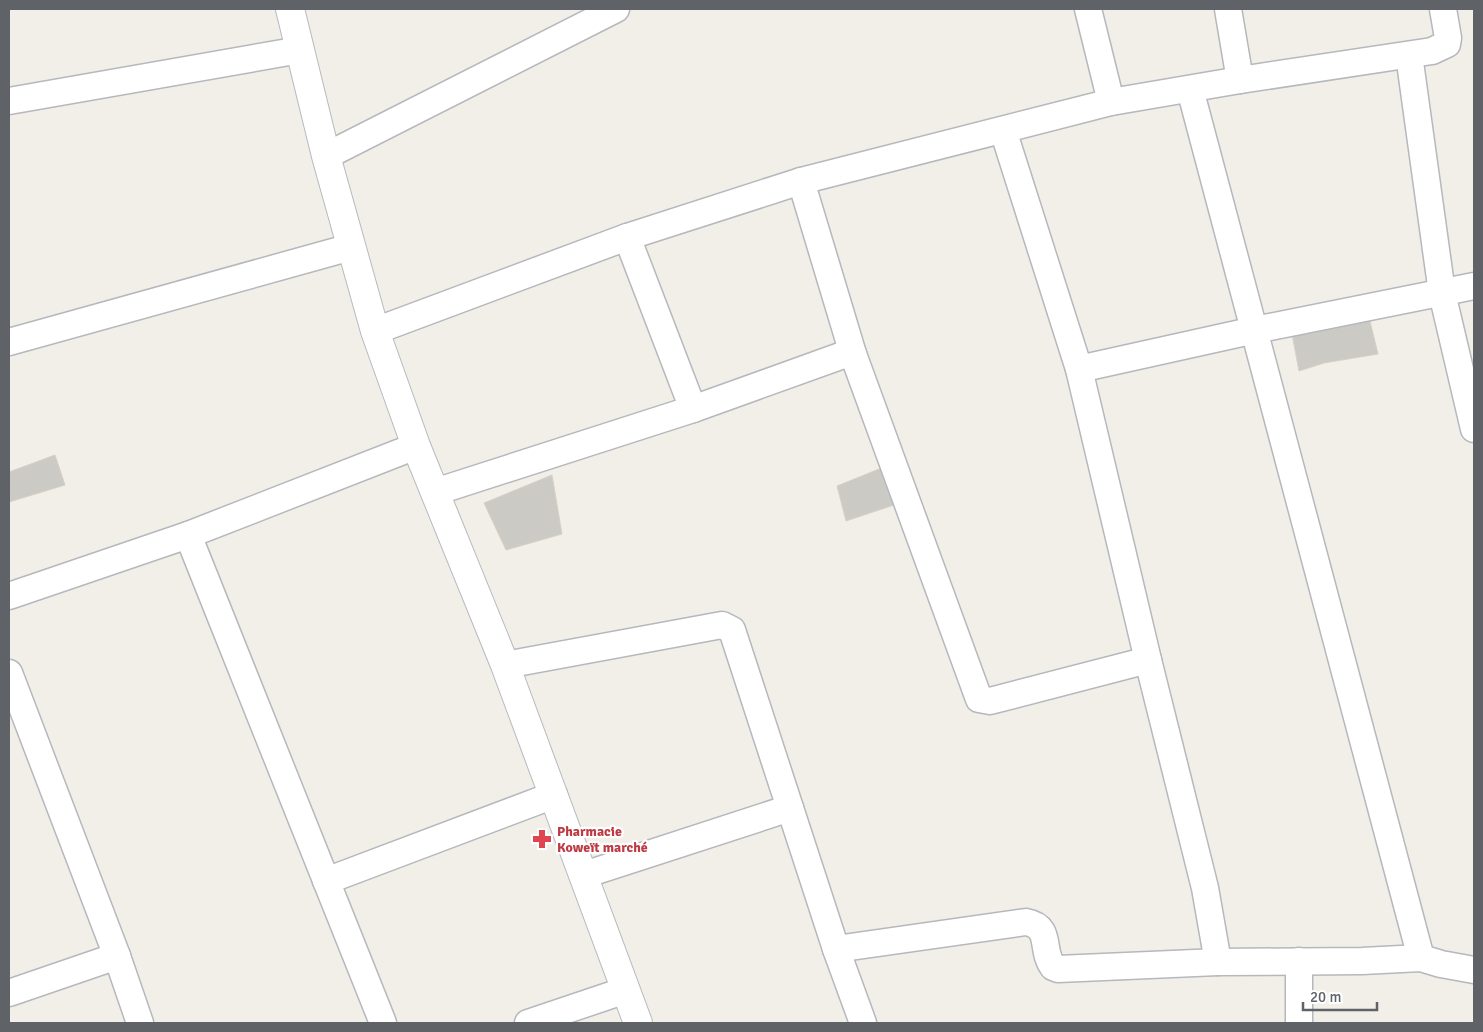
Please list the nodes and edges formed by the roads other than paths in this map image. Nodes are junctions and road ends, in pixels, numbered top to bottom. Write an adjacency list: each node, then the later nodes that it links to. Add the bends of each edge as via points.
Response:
1 (290, 9): 6 (street)
2 (616, 9): 13 (street)
3 (1088, 9): 11 (street)
4 (1228, 9): 8 (street)
5 (1443, 9): 7 (street, via 1447,44 1432,51)
6 (300, 50): 10 (street); 13 (street)
7 (1409, 55): 8 (street); 18 (street)
8 (1240, 80): 9 (street)
9 (1190, 88): 11 (street); 19 (street)
10 (9, 101)
11 (1111, 102): 12 (street)
12 (1003, 130): 14 (street); 23 (street)
13 (326, 156): 16 (street)
14 (801, 181): 15 (street); 22 (street)
15 (627, 237): 20 (street); 24 (street)
16 (351, 247): 20 (street); 21 (street)
17 (1474, 286): 18 (street)
18 (1442, 292): 19 (street); 25 (street)
19 (1255, 330): 23 (street); 39 (street)
20 (375, 331): 26 (street)
21 (9, 342)
22 (854, 354): 24 (street, via 846,354); 30 (street, via 979,699 990,701)
23 (1079, 369): 30 (street)
24 (693, 409): 27 (street)
25 (1474, 429)
26 (416, 446): 27 (street); 28 (street)
27 (435, 492): 31 (street)
28 (188, 535): 29 (street); 36 (street)
29 (9, 596)
30 (1148, 660): 41 (street, via 1205,888)
31 (505, 665): 33 (street); 34 (street, via 722,625 732,630)
32 (9, 673): 38 (street)
33 (554, 795): 35 (street); 36 (street)
34 (790, 808): 35 (street); 37 (street)
35 (584, 875): 43 (street)
36 (326, 881): 46 (street)
37 (836, 949): 41 (street, via 1026,922 1036,924 1042,930 1049,962 1058,969); 49 (street)
38 (117, 956): 44 (street); 45 (street)
39 (1421, 958): 40 (street); 42 (street)
40 (1299, 961): 41 (street); 50 (street)
41 (1218, 962)
42 (1474, 970)
43 (626, 990): 47 (street); 48 (street)
44 (9, 993)
45 (140, 1023)
46 (383, 1023)
47 (528, 1023)
48 (638, 1023)
49 (863, 1023)
50 (1300, 1023)

